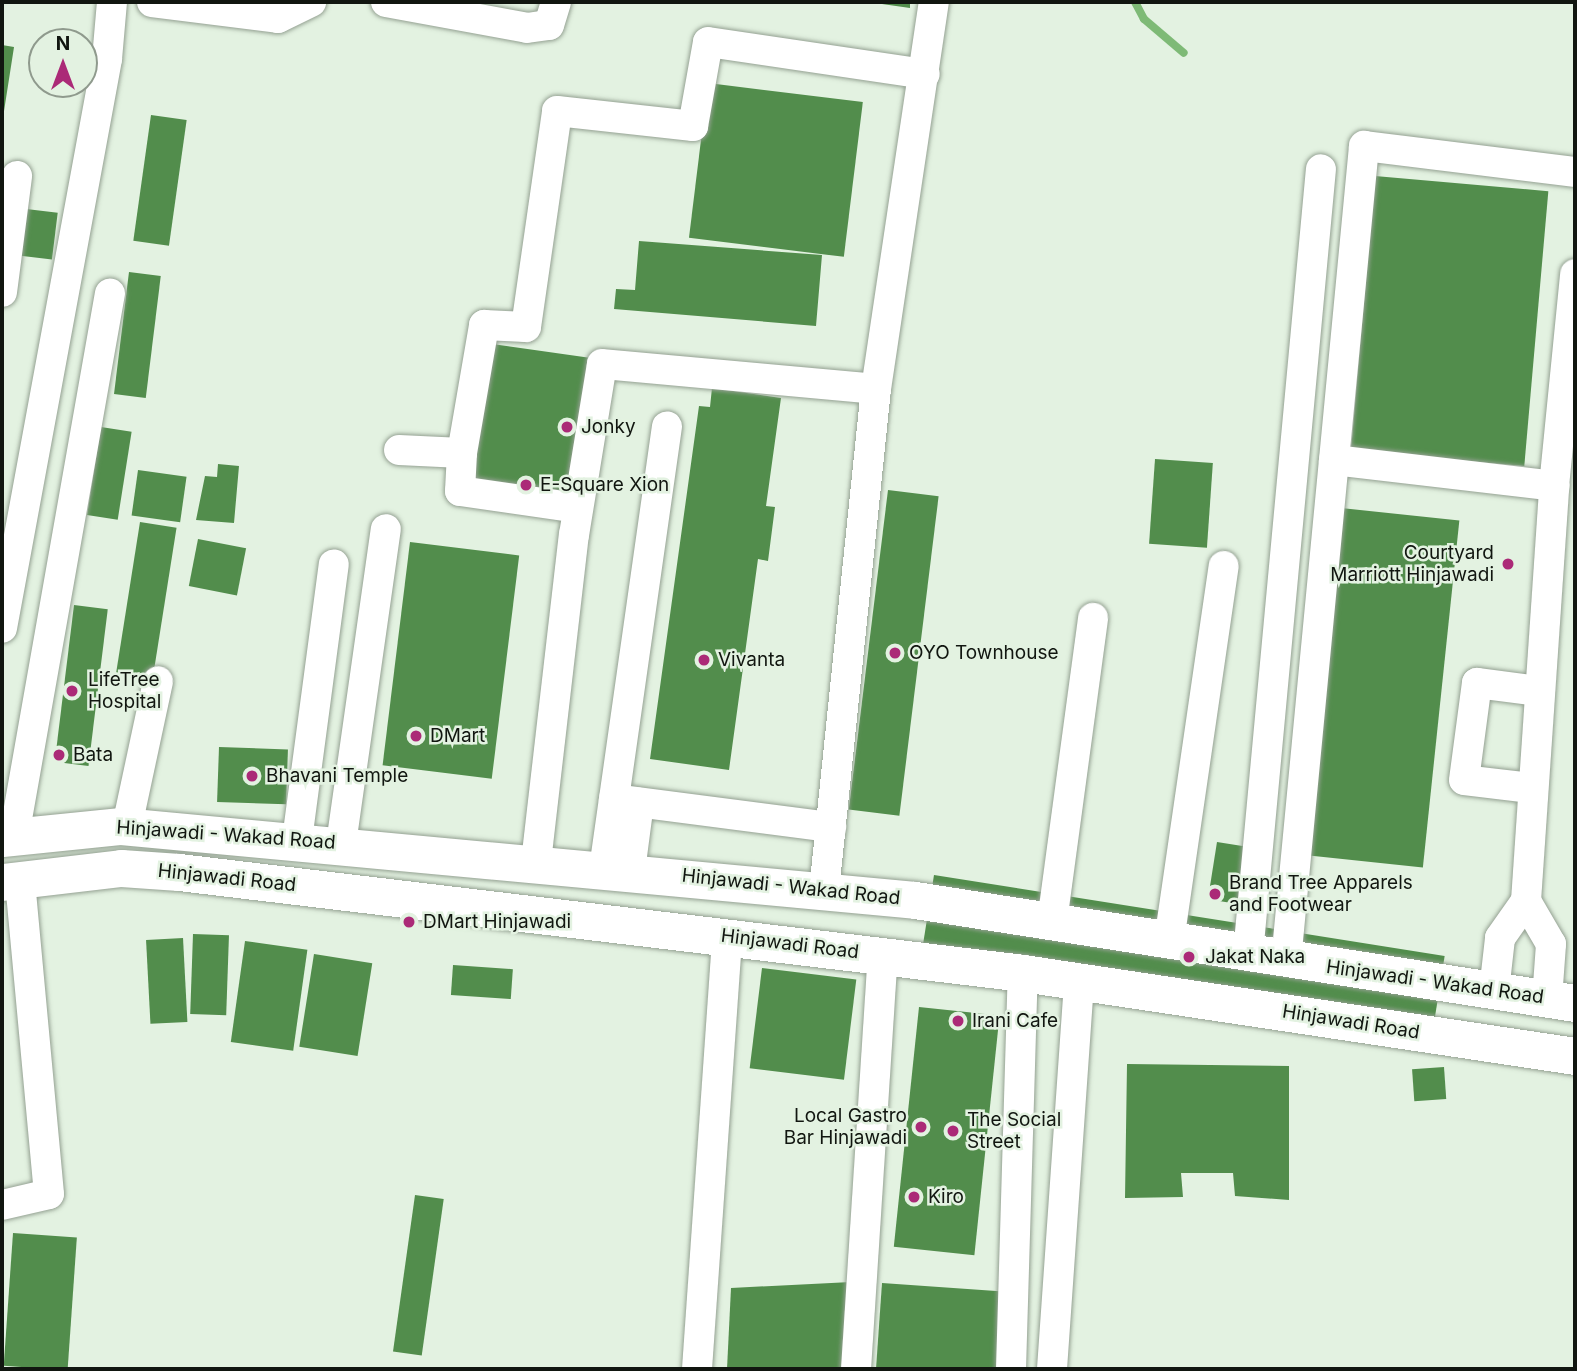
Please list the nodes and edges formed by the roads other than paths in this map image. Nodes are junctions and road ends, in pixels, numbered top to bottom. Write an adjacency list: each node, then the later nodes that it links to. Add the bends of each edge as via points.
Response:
1 (112, 2): 25 (street, via 107,59)
2 (152, 2): 3 (street, via 278,18)
3 (311, 2)
4 (387, 2): 5 (street, via 527,28 549,25)
5 (556, 2)
6 (934, 2): 7 (street)
7 (925, 75): 14 (street); 17 (street, via 708,42 693,126 557,111 526,327 484,325)
8 (1321, 169): 43 (street)
9 (1575, 172): 18 (street, via 1364,146)
10 (17, 176): 12 (street)
11 (1575, 274): 19 (street)
12 (2, 292)
13 (110, 293): 32 (street)
14 (876, 389): 20 (street, via 602,364); 31 (street)
15 (667, 426): 29 (street)
16 (399, 450): 17 (street)
17 (462, 453): 20 (street, via 460,491)
18 (1334, 460): 19 (street); 45 (street)
19 (1554, 486): 27 (street)
20 (578, 508): 35 (street)
21 (386, 529): 34 (street)
22 (334, 564): 33 (street)
23 (1224, 566): 42 (street)
24 (1093, 618): 40 (street)
25 (2, 628)
26 (158, 681): 30 (street)
27 (1539, 691): 28 (street); 28 (street, via 1477,683 1464,780)
28 (1531, 789): 39 (street)
29 (626, 801): 31 (street); 36 (street)
30 (127, 826): 32 (main road, Hinjawadi - Wakad Road); 33 (main road, Hinjawadi - Wakad Road)
31 (831, 827): 38 (street)
32 (8, 837)
33 (297, 841): 34 (main road, Hinjawadi - Wakad Road)
34 (341, 844): 35 (main road, Hinjawadi - Wakad Road)
35 (536, 862): 36 (main road, Hinjawadi - Wakad Road)
36 (617, 870): 38 (main road, Hinjawadi - Wakad Road)
37 (11, 880): 41 (main road, Hinjawadi Road, via 121,868 178,872); 51 (street, via 49,1194)
38 (824, 891): 40 (main road, Hinjawadi - Wakad Road)
39 (1527, 901): 48 (street, via 1500,938); 49 (street, via 1551,944)
40 (1052, 922): 42 (main road, Hinjawadi - Wakad Road)
41 (727, 936): 44 (main road, Hinjawadi Road); 52 (street)
42 (1169, 941): 43 (main road, Hinjawadi - Wakad Road)
43 (1248, 954): 45 (main road, Hinjawadi - Wakad Road)
44 (883, 956): 46 (main road, Hinjawadi Road); 53 (street)
45 (1286, 961): 48 (main road, Hinjawadi - Wakad Road)
46 (1023, 973): 47 (main road, Hinjawadi Road); 54 (street)
47 (1079, 982): 50 (main road, Hinjawadi Road); 55 (street)
48 (1494, 991): 49 (main road, Hinjawadi - Wakad Road)
49 (1561, 1001)
50 (1575, 1056)
51 (2, 1205)
52 (697, 1369)
53 (856, 1369)
54 (1011, 1369)
55 (1052, 1369)

